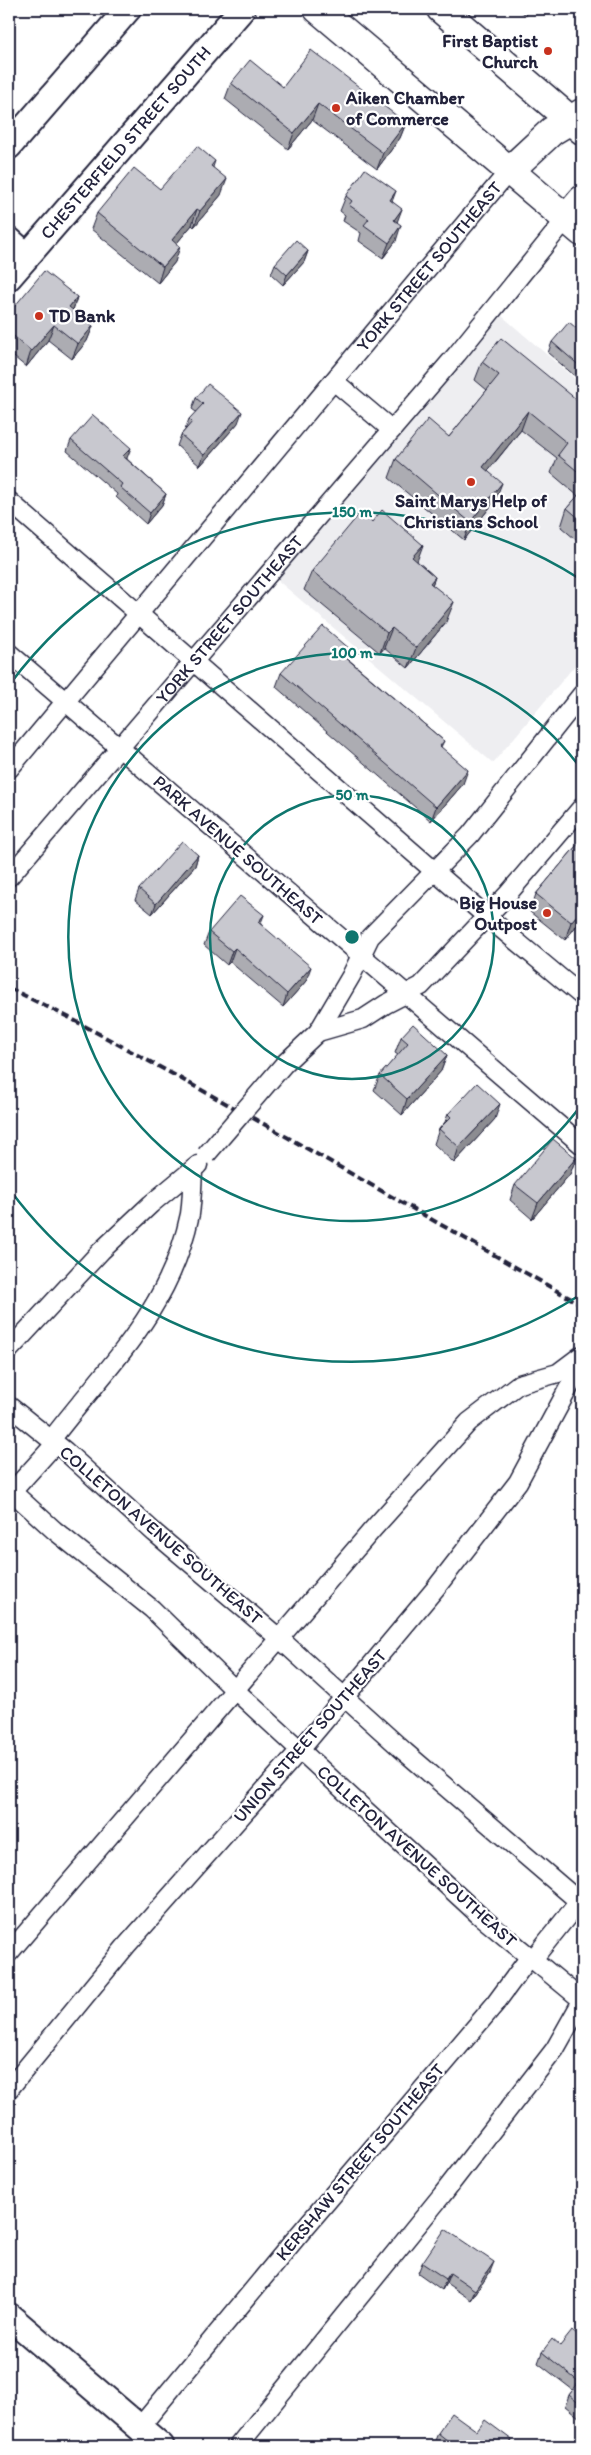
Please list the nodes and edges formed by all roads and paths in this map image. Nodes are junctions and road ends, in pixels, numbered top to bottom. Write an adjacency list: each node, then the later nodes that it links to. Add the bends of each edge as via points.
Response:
1 (128, 9): 6 (main road)
2 (242, 9): 9 (main road, CHESTERFIELD STREET SOUTH)
3 (318, 9): 7 (main road)
4 (441, 9): 5 (main road)
5 (578, 121): 7 (main road, YORK STREET SOUTHEAST, via 552,131)
6 (9, 146)
7 (509, 171): 8 (main road); 11 (street, YORK STREET SOUTHEAST)
8 (577, 217): 12 (street, YORK STREET SOUTHEAST)
9 (18, 248): 10 (main road, CHESTERFIELD STREET SOUTH)
10 (9, 277)
11 (335, 382): 12 (street); 14 (street, YORK STREET SOUTHEAST)
12 (392, 430): 16 (street, YORK STREET SOUTHEAST)
13 (9, 501): 14 (street)
14 (139, 612): 16 (street); 18 (street, YORK STREET SOUTHEAST)
15 (9, 653): 18 (street, PARK AVENUE SOUTHEAST)
16 (194, 662): 19 (street, YORK STREET SOUTHEAST); 22 (street)
17 (582, 694): 22 (street, via 470,835)
18 (66, 702): 19 (street, PARK AVENUE SOUTHEAST); 20 (street, YORK STREET SOUTHEAST)
19 (120, 748): 23 (street, YORK STREET SOUTHEAST); 25 (street, PARK AVENUE SOUTHEAST)
20 (9, 769)
21 (582, 807): 24 (street)
22 (434, 871): 24 (street); 25 (street, via 370,937)
23 (9, 877)
24 (486, 916): 26 (street, via 420,986); 27 (street)
25 (361, 955): 26 (street, PARK AVENUE SOUTHEAST); 28 (street)
26 (408, 994): 28 (street, via 363,1019); 29 (street, PARK AVENUE SOUTHEAST)
27 (582, 996)
28 (318, 1032): 30 (street, bridge, via 285,1063)
29 (582, 1145)
30 (193, 1172): 31 (street, via 151,1204 101,1251); 35 (street, via 190,1213 160,1298)
31 (9, 1350)
32 (582, 1355): 37 (street, via 558,1373 519,1384 469,1422)
33 (582, 1363): 39 (street, UNION STREET SOUTHEAST, via 518,1482 435,1589)
34 (9, 1406): 35 (street, COLLETON AVENUE SOUTHEAST)
35 (53, 1442): 36 (street); 37 (street, COLLETON AVENUE SOUTHEAST)
36 (10, 1492): 38 (street, COLLETON AVENUE SOUTHEAST, via 152,1609)
37 (280, 1638): 38 (street); 39 (street, COLLETON AVENUE SOUTHEAST)
38 (236, 1691): 40 (street, COLLETON AVENUE SOUTHEAST); 42 (street)
39 (344, 1697): 40 (street, UNION STREET SOUTHEAST); 41 (street, COLLETON AVENUE SOUTHEAST)
40 (300, 1750): 43 (street, COLLETON AVENUE SOUTHEAST, via 479,1915); 45 (street, UNION STREET SOUTHEAST, via 126,1946)
41 (581, 1901): 43 (street, KERSHAW STREET SOUTHEAST)
42 (9, 1953)
43 (532, 1959): 44 (street, COLLETON AVENUE SOUTHEAST); 47 (street, KERSHAW STREET SOUTHEAST, via 526,1962 495,2004)
44 (582, 2000): 49 (street, via 555,2049 442,2195)
45 (9, 2089)
46 (9, 2316): 47 (main road)
47 (139, 2428): 48 (main road)
48 (161, 2446)
49 (238, 2446)

